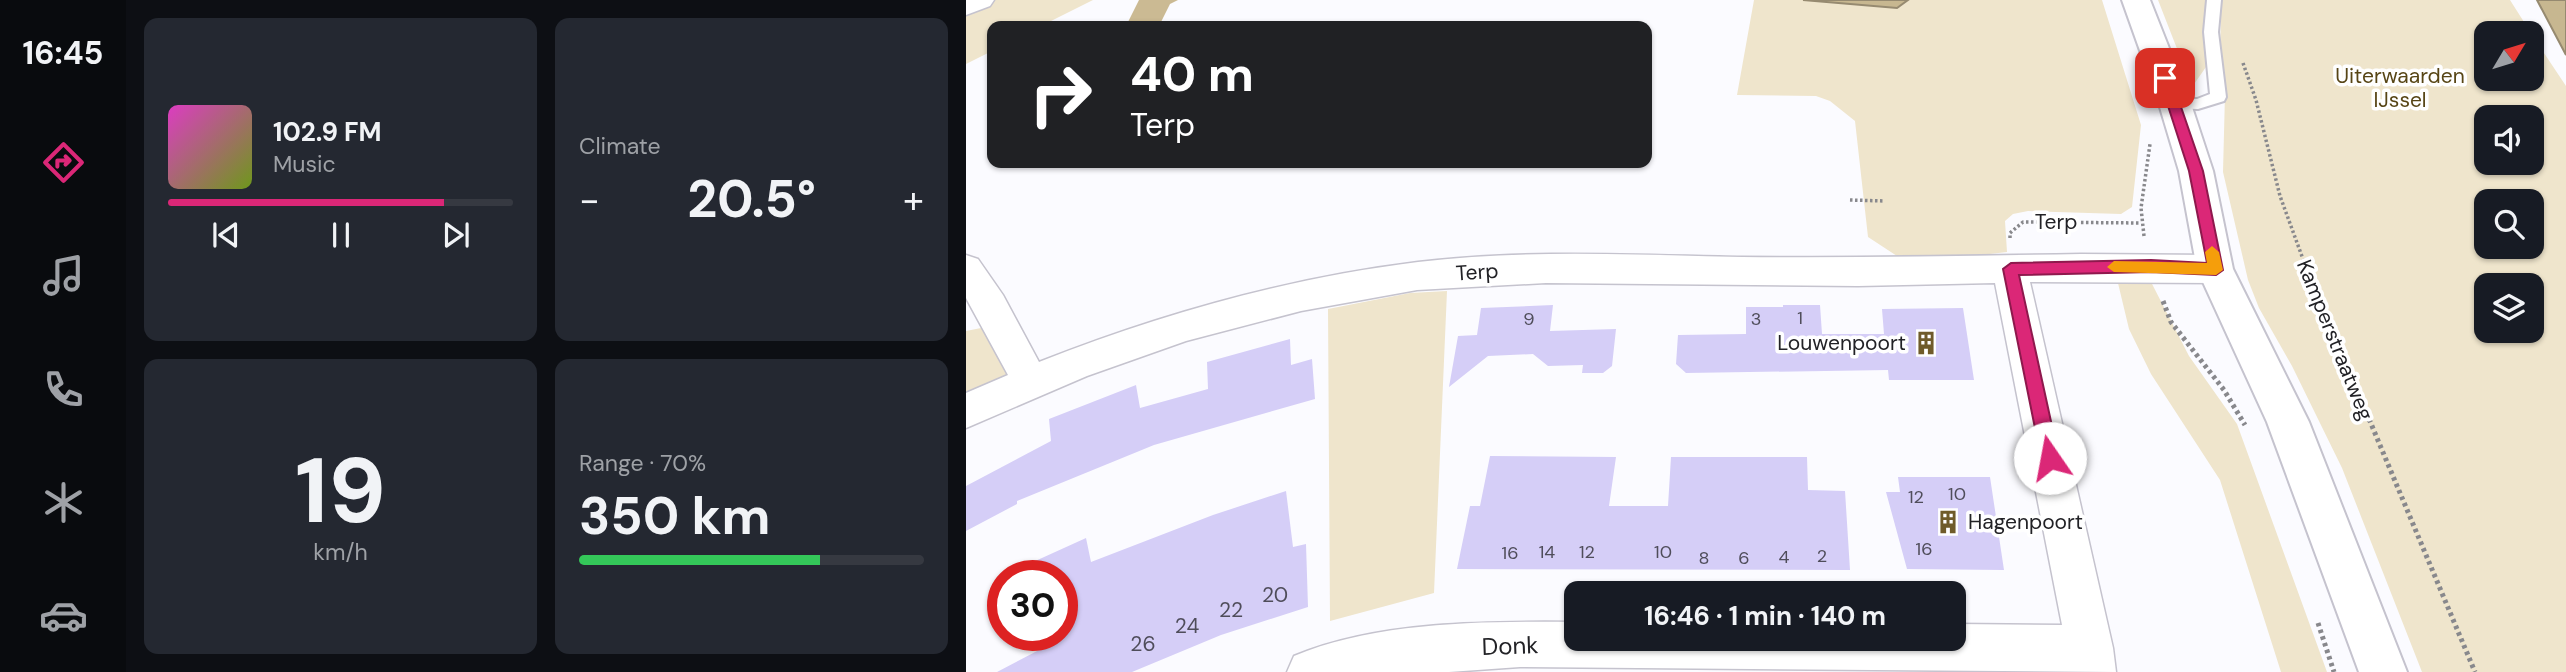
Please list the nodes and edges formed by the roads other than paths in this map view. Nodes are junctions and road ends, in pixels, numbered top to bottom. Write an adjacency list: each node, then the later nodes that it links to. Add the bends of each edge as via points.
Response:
1 (980, 0): 4 (street)
2 (2136, 0): 5 (main road)
3 (2214, 0): 5 (lane, via 2211,32 2218,97 2198,104)
4 (966, 7)
5 (2175, 104): 8 (main road, via 2196,171)
6 (966, 269): 9 (street)
7 (2011, 269): 8 (street, Terp, via 2151,266); 10 (street, Terp, via 1520,269 1418,276 1287,300 1176,330); 12 (street)
8 (2216, 270): 14 (main road, via 2288,422)
9 (978, 312): 10 (street)
10 (1030, 381): 11 (street, Terp)
11 (966, 411)
12 (2092, 660): 13 (street, Donk, via 1520,644 1380,654)
13 (1310, 672)
14 (2383, 672)

